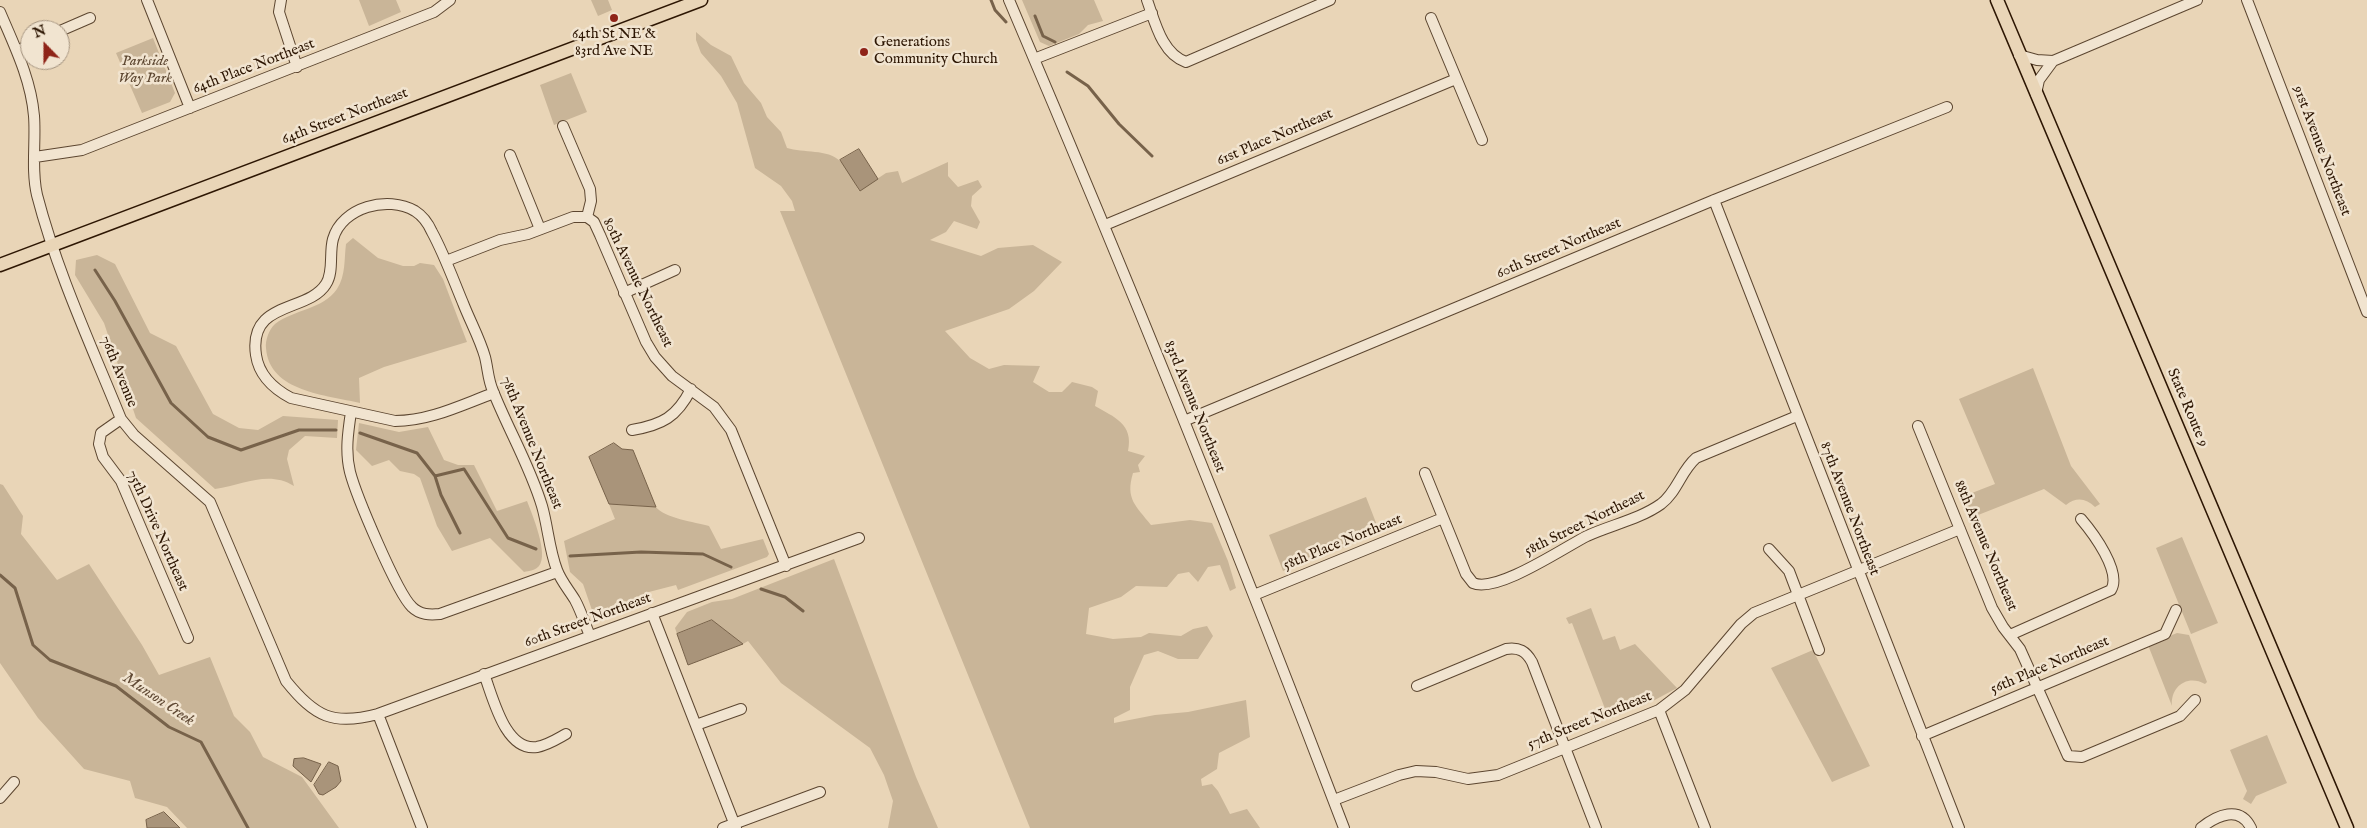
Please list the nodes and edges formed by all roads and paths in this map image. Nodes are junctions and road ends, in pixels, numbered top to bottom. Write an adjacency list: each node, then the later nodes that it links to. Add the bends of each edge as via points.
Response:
1 (147, 0): 25 (street)
2 (281, 0): 21 (street, via 279,12)
3 (450, 0): 21 (street, 64th Place Northeast, via 434,12)
4 (702, 0): 34 (main road, 64th Street Northeast)
5 (1008, 0): 19 (street, 83rd Avenue Northeast)
6 (1147, 0): 12 (street)
7 (1330, 0): 12 (street, via 1186,62 1172,56 1165,46)
8 (1996, 0): 18 (main road, State Route 9)
9 (2197, 0): 20 (street)
10 (2247, 0): 39 (street, 91st Avenue Northeast)
11 (0, 12): 17 (street, 76th Avenue)
12 (1152, 13): 19 (street)
13 (90, 18): 15 (street)
14 (1432, 18): 22 (street)
15 (70, 27)
16 (20, 50): 17 (street)
17 (17, 51): 29 (street, 76th Avenue, via 34,115)
18 (2020, 54): 20 (street); 23 (main road, State Route 9)
19 (1034, 59): 32 (street, 83rd Avenue Northeast)
20 (2053, 62): 23 (street, via 2039,80)
21 (298, 67): 25 (street, 64th Place Northeast)
22 (1456, 79): 27 (street); 32 (street, 61st Place Northeast)
23 (2036, 94): 90 (main road, State Route 9)
24 (1947, 107): 30 (street, 60th Street Northeast)
25 (190, 108): 29 (street, 64th Place Northeast, via 82,150)
26 (563, 126): 31 (street, 80th Avenue Northeast, via 590,189 592,201)
27 (1482, 140)
28 (510, 155): 33 (street)
29 (35, 157): 34 (street, 76th Avenue, via 36,192)
30 (1714, 200): 43 (street, 87th Avenue Northeast); 45 (street, 60th Street Northeast)
31 (588, 217): 33 (street, via 580,215); 38 (street, 80th Avenue Northeast, via 594,222)
32 (1105, 225): 45 (street, 83rd Avenue Northeast)
33 (540, 229): 35 (street)
34 (51, 245): 36 (main road, 64th Street Northeast); 44 (street, 76th Avenue)
35 (446, 261): 41 (street, 78th Avenue Northeast, via 485,358); 42 (street, 78th Avenue Northeast, via 424,218 414,210 382,204 355,212 342,223 333,238 326,284 310,298 277,310 265,320 257,334 257,360 263,374 278,391 291,398)
36 (0, 265)
37 (675, 270): 38 (street)
38 (624, 293): 40 (street, 80th Avenue Northeast, via 656,357 668,372)
39 (2367, 312)
40 (691, 389): 47 (street, via 682,405 655,426); 54 (street, 80th Avenue Northeast, via 714,406 731,430)
41 (494, 393): 42 (street, via 413,421 395,421); 56 (street, 78th Avenue Northeast, via 542,505)
42 (351, 412): 56 (street, via 347,453 354,485 400,590 412,608 429,615 453,611)
43 (1797, 416): 49 (street, 58th Street Northeast, via 1696,458 1668,497 1656,507 1586,536 1543,562 1490,584 1477,585 1466,574); 55 (street, 87th Avenue Northeast)
44 (120, 419): 63 (street, 75th Drive Northeast, via 101,433 99,444 103,457 121,481); 72 (street, 76th Avenue, via 139,440 210,502 286,681 301,699)
45 (1184, 421): 57 (street, 83rd Avenue Northeast)
46 (1918, 426): 51 (street, 88th Avenue Northeast)
47 (632, 430)
48 (1425, 473): 49 (street)
49 (1443, 518): 57 (street, 58th Place Northeast)
50 (2081, 519): 61 (street, via 2100,544 2114,585 2107,594)
51 (1960, 529): 55 (street, 57th Street Northeast); 61 (street, 88th Avenue Northeast, via 1992,608)
52 (859, 538): 54 (street, 60th Street Northeast)
53 (1769, 549): 58 (street, via 1789,571)
54 (786, 566): 60 (street, 60th Street Northeast)
55 (1857, 570): 58 (street, 57th Street Northeast); 75 (street, 87th Avenue Northeast)
56 (557, 572): 62 (street, 78th Avenue Northeast, via 576,601)
57 (1254, 594): 80 (street, 83rd Avenue Northeast)
58 (1798, 595): 64 (street); 70 (street, 57th Street Northeast, via 1748,617 1685,690)
59 (2176, 610): 67 (street, 56th Place Northeast, via 2165,634)
60 (652, 614): 62 (street, 60th Street Northeast); 73 (street)
61 (2010, 635): 67 (street, 88th Avenue Northeast, via 2020,649)
62 (590, 636): 65 (street, 60th Street Northeast)
63 (188, 638)
64 (1819, 650)
65 (484, 674): 71 (street, 60th Street Northeast); 74 (street, via 507,730 519,744 536,748)
66 (1417, 686): 76 (street, via 1506,649 1521,650 1532,662)
67 (2037, 689): 68 (street, 88th Avenue Northeast, via 2068,756 2082,757 2180,716); 75 (street, 56th Place Northeast)
68 (2195, 700)
69 (741, 709): 73 (street)
70 (1659, 710): 76 (street, 57th Street Northeast); 86 (street)
71 (378, 714): 72 (street, 60th Street Northeast, via 341,720); 82 (street)
72 (326, 716)
73 (696, 726): 81 (street)
74 (566, 734)
75 (1922, 736): 87 (street, 87th Avenue Northeast)
76 (1565, 748): 80 (street, 57th Street Northeast, via 1487,778 1468,779 1416,771); 85 (street)
77 (14, 782): 79 (street)
78 (820, 792): 81 (street)
79 (0, 798)
80 (1334, 800): 84 (street, 83rd Avenue Northeast)
81 (735, 826): 83 (street)
82 (422, 828)
83 (723, 828)
84 (1344, 828)
85 (1596, 828)
86 (1705, 828)
87 (1959, 828)
88 (2201, 828): 89 (street, via 2229,814 2244,818)
89 (2251, 828)
90 (2347, 828)

